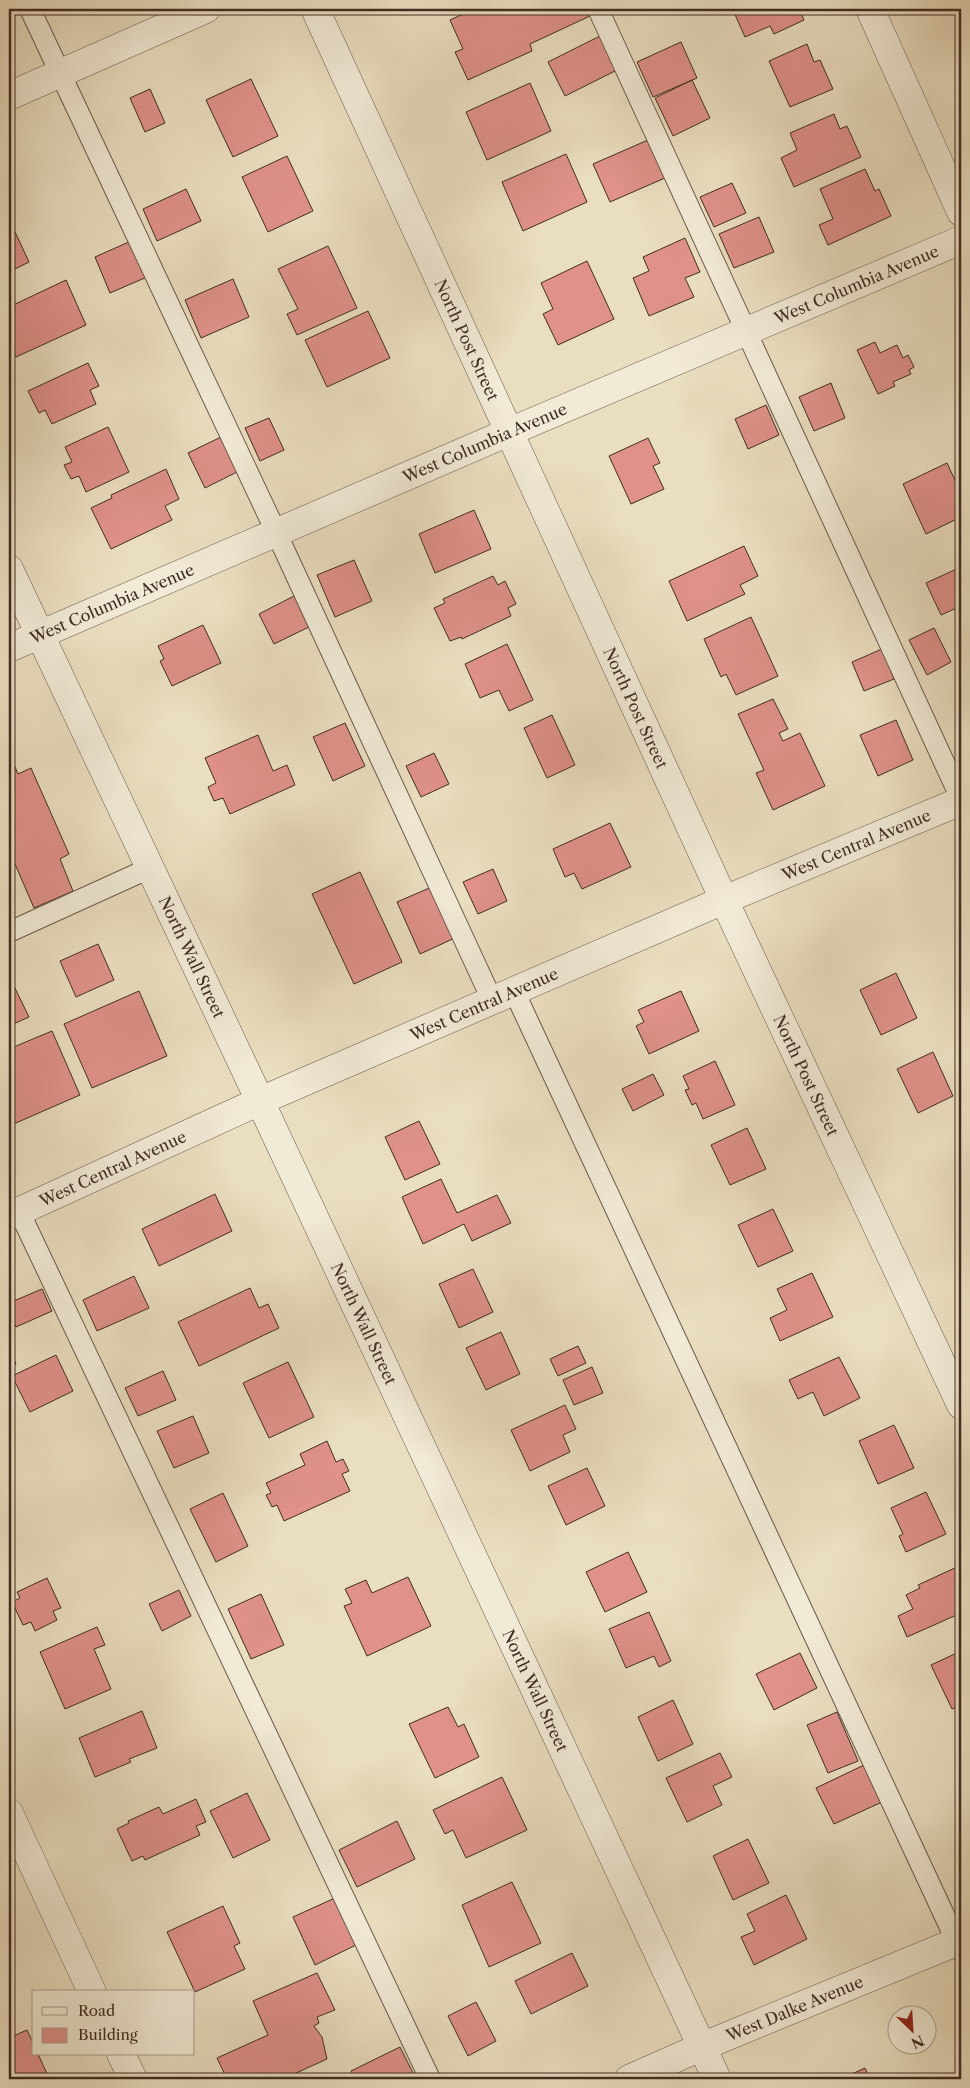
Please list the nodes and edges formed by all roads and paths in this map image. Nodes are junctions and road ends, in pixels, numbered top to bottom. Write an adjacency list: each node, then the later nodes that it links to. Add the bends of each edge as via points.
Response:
1 (30, 9): 6 (lane)
2 (206, 9): 6 (street)
3 (315, 9): 11 (street, North Post Street)
4 (598, 9): 10 (lane)
5 (870, 9): 8 (street)
6 (61, 73): 7 (street); 12 (lane)
7 (9, 96)
8 (961, 212)
9 (961, 240): 10 (street, West Columbia Avenue)
10 (747, 331): 11 (street, West Columbia Avenue); 16 (lane)
11 (509, 432): 12 (street, West Columbia Avenue); 18 (street, North Post Street)
12 (276, 532): 14 (street, West Columbia Avenue); 20 (lane)
13 (9, 569): 14 (street, North Wall Street)
14 (39, 634): 15 (street, West Columbia Avenue); 17 (street, North Wall Street)
15 (9, 648)
16 (961, 800): 18 (street, West Central Avenue)
17 (150, 868): 19 (lane); 21 (street, North Wall Street)
18 (724, 900): 20 (street, West Central Avenue); 23 (street, North Post Street)
19 (9, 932)
20 (503, 995): 21 (street, West Central Avenue); 25 (lane)
21 (260, 1101): 22 (street, West Central Avenue); 27 (street, North Wall Street)
22 (14, 1213): 30 (lane)
23 (961, 1405)
24 (9, 1813): 26 (street)
25 (960, 1944): 27 (street, West Dalke Avenue)
26 (91, 1990)
27 (701, 2047): 31 (street, West Dalke Avenue); 32 (street, North Wall Street)
28 (122, 2056): 29 (street)
29 (133, 2079)
30 (430, 2079)
31 (630, 2079)
32 (717, 2079)

